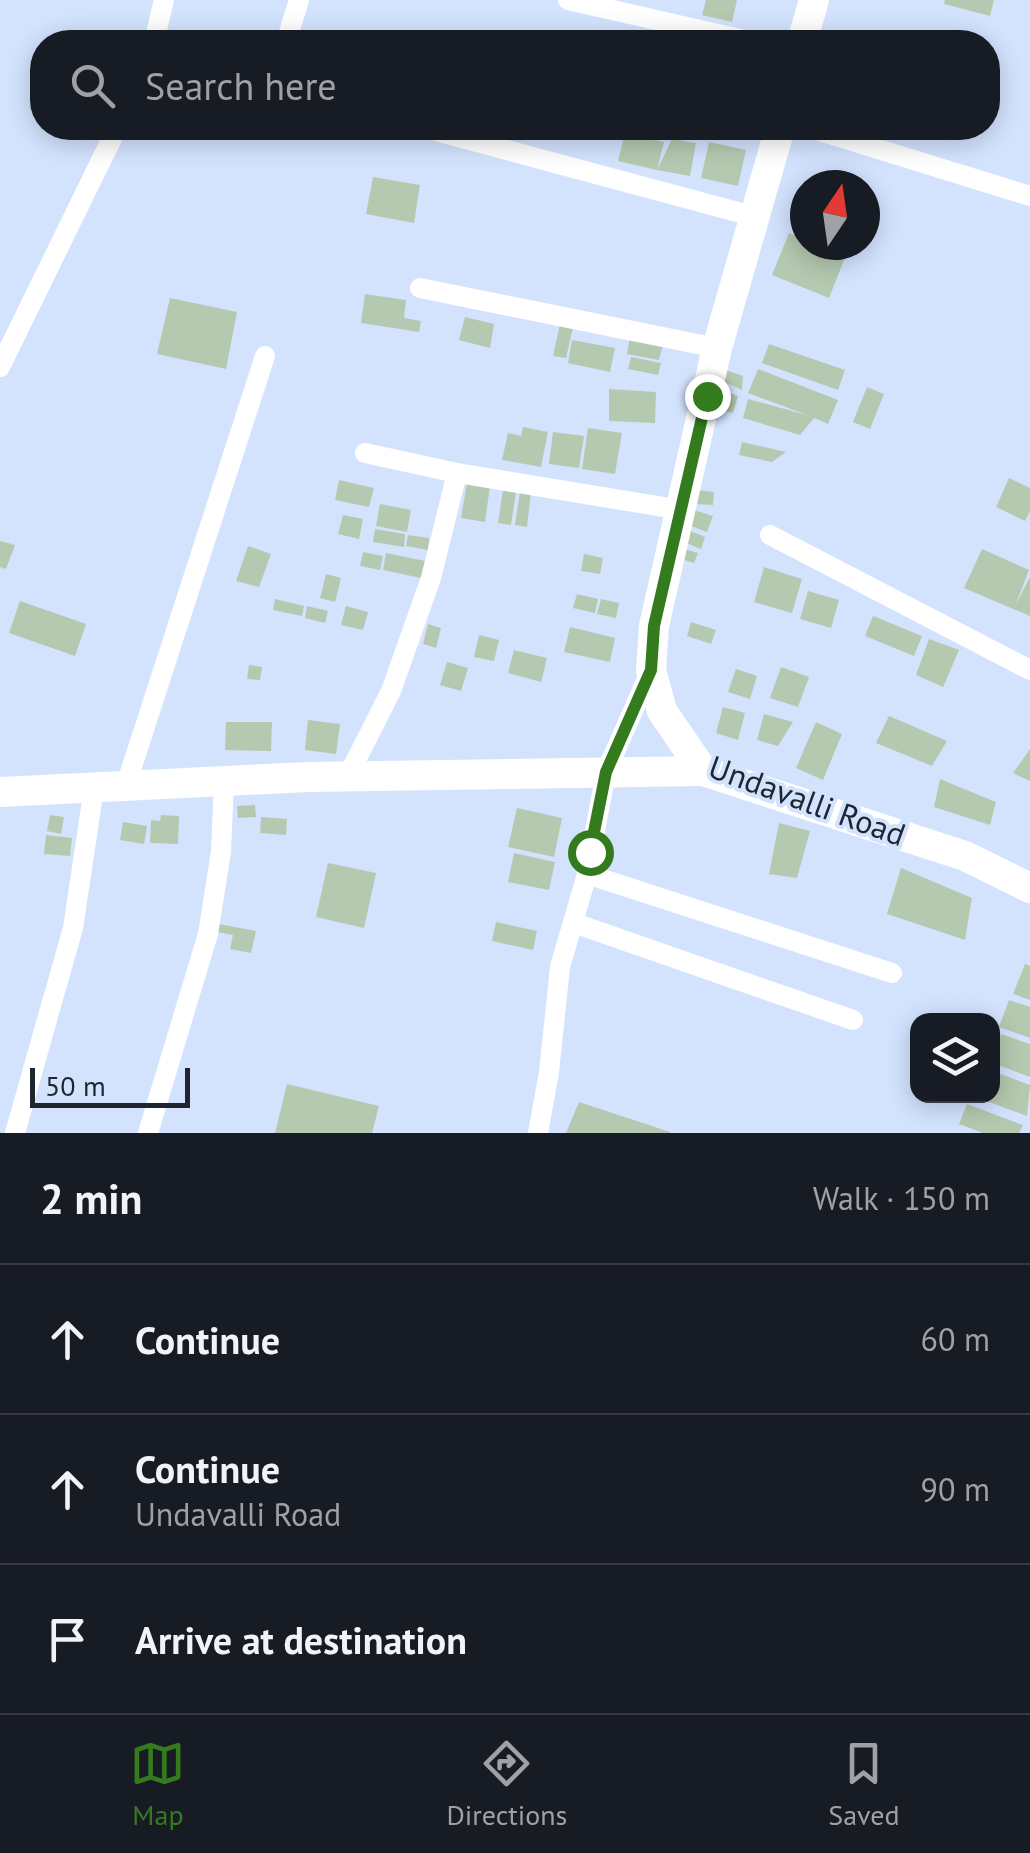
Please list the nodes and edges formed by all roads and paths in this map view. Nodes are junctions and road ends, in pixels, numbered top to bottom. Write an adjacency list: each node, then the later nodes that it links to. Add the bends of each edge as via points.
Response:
1 (164, 0): 5 (street)
2 (299, 0): 6 (street)
3 (568, 0): 7 (street)
4 (814, 0): 8 (main road)
5 (157, 30)
6 (290, 30)
7 (700, 30)
8 (805, 30)
9 (111, 140): 16 (street)
10 (470, 140): 14 (street)
11 (777, 140): 14 (main road, Undavalli Road)
12 (849, 140): 13 (street)
13 (1030, 196)
14 (756, 216): 17 (main road, Undavalli Road)
15 (420, 288): 17 (street)
16 (8, 327): 19 (street)
17 (717, 348): 22 (main road, Undavalli Road)
18 (265, 356): 30 (street)
19 (0, 366)
20 (366, 453): 21 (street)
21 (457, 473): 22 (street); 28 (street, via 431,578 392,691)
22 (682, 510): 24 (main road, Undavalli Road, via 654,626)
23 (770, 535): 25 (street)
24 (651, 670): 26 (main road, Undavalli Road, via 662,711); 27 (street)
25 (1030, 670)
26 (702, 770): 27 (main road); 34 (main road, Undavalli Road, via 966,856)
27 (606, 772): 28 (main road); 33 (street)
28 (347, 778): 29 (main road)
29 (224, 781): 30 (main road); 39 (street, via 208,934)
30 (126, 785): 31 (main road)
31 (94, 788): 32 (main road); 38 (street, via 73,928)
32 (0, 792)
33 (586, 874): 35 (street); 36 (street)
34 (1030, 888)
35 (574, 923): 37 (street); 40 (street, via 560,968)
36 (892, 973)
37 (853, 1020)
38 (15, 1133)
39 (148, 1133)
40 (538, 1133)

